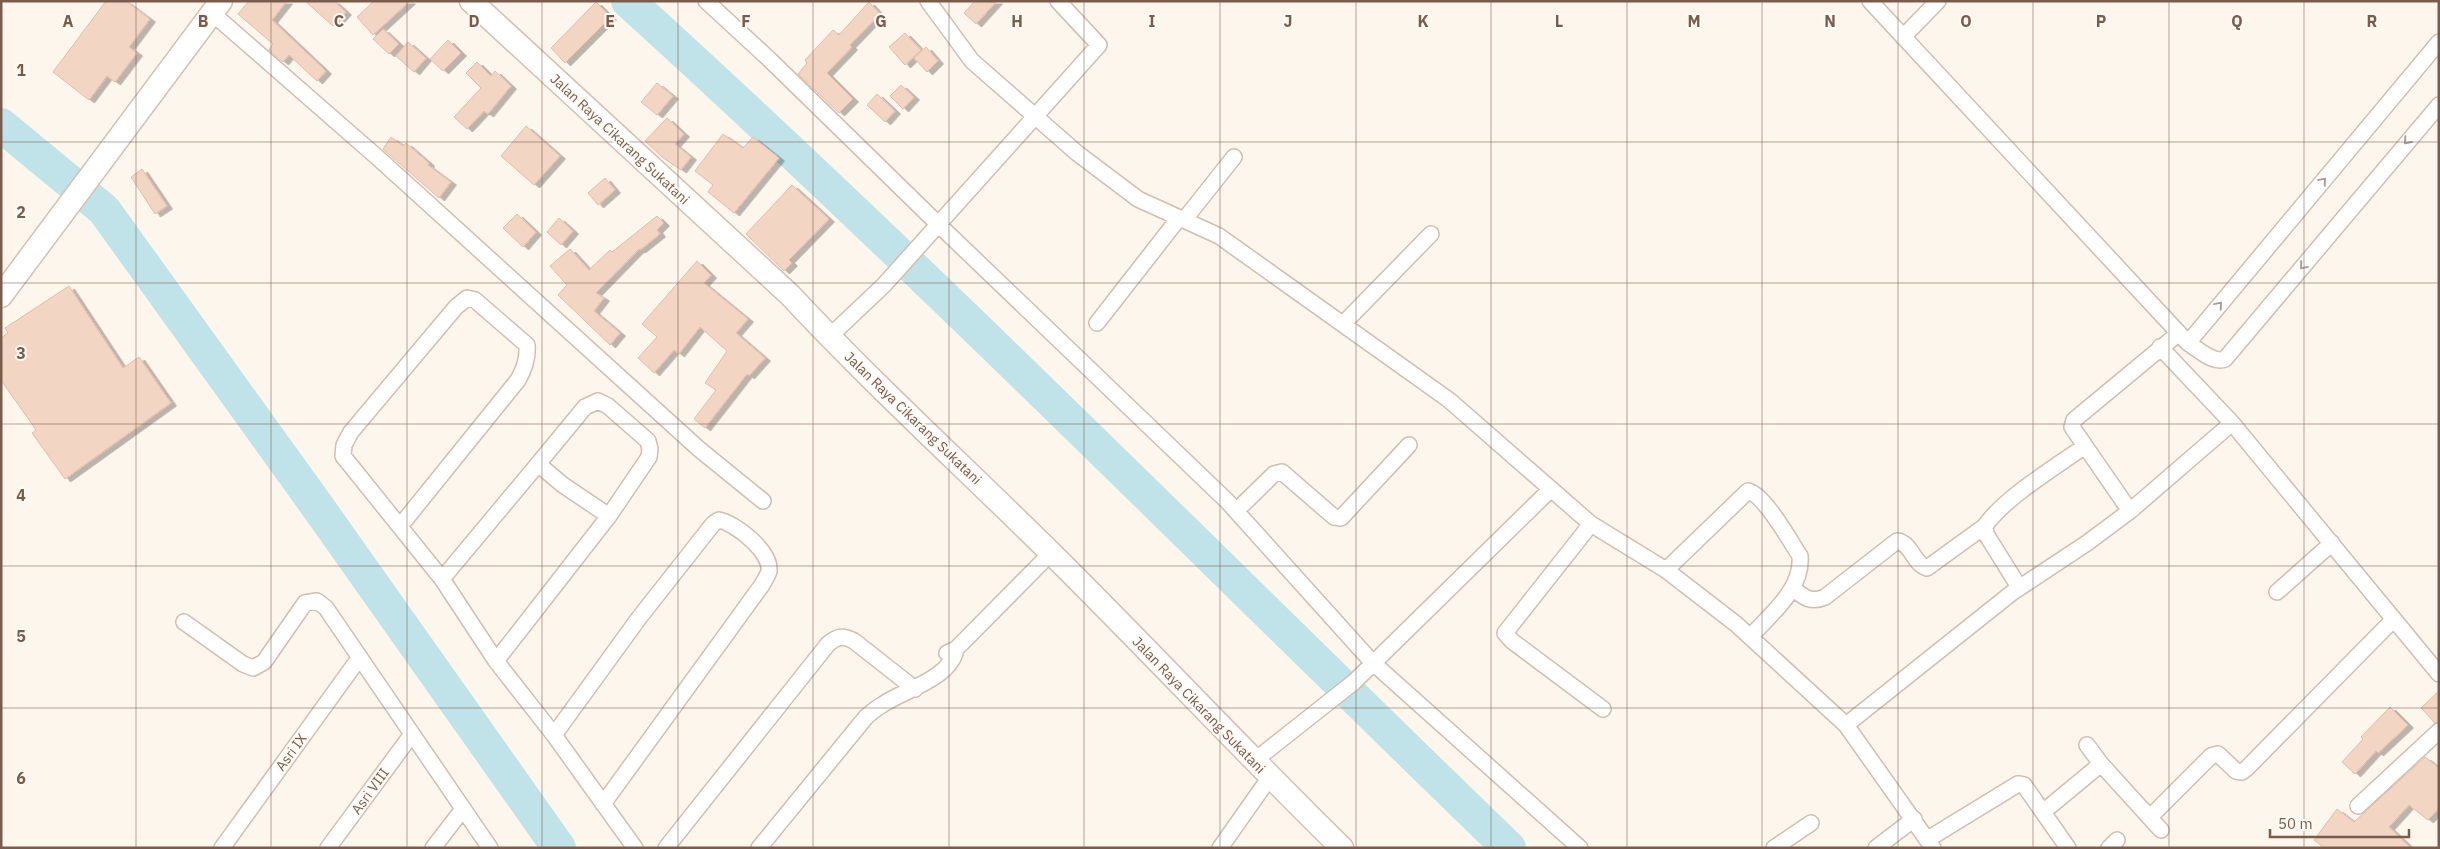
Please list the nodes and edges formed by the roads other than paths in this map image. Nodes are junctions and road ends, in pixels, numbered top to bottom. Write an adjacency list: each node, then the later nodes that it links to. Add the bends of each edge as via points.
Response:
1 (471, 1): 19 (main road, Jalan Raya Cikarang Sukatani, via 790,295)
2 (706, 1): 14 (street, via 769,58)
3 (928, 1): 11 (street, via 972,61)
4 (1058, 1): 11 (street, via 1099,45)
5 (1870, 1): 8 (street)
6 (1938, 1): 8 (street)
7 (216, 7): 16 (main road); 27 (street, via 698,449)
8 (1903, 37): 20 (street)
9 (2439, 42): 20 (street, one-way to 9)
10 (2439, 104): 20 (street, one-way to 20, via 2225,359 2214,360)
11 (1035, 118): 13 (street, via 1138,199); 14 (street)
12 (1234, 157): 13 (street)
13 (1181, 219): 17 (street); 18 (street, via 1219,236)
14 (938, 224): 19 (street, via 884,285); 28 (street)
15 (1431, 234): 18 (street)
16 (1, 296)
17 (1097, 322)
18 (1343, 324): 26 (street, via 1449,400)
19 (829, 337): 35 (main road, Jalan Raya Cikarang Sukatani)
20 (2183, 338): 21 (street)
21 (2160, 347): 22 (street); 24 (street, via 2074,420 2072,426)
22 (2232, 423): 29 (street); 34 (street)
23 (1409, 445): 28 (street, via 1341,518 1334,517 1282,472 1274,474)
24 (2085, 446): 29 (street); 33 (street, via 2030,485 1990,518)
25 (538, 464): 30 (street); 30 (street, via 585,407 598,401 608,406 648,441 650,449 649,457); 37 (street)
26 (1552, 489): 31 (street); 46 (street)
27 (763, 501)
28 (1236, 511): 46 (street)
29 (2130, 511): 38 (street)
30 (609, 516): 45 (street)
31 (1591, 524): 36 (street); 49 (street, via 1505,632 1512,641)
32 (400, 525): 32 (street, via 524,370 527,345 475,300 467,298 456,307 344,445 343,456 349,466); 37 (street)
33 (1985, 526): 38 (street, via 1986,534); 39 (street, via 1927,568 1919,564 1903,542 1897,541 1825,597 1807,600)
34 (2332, 543): 40 (street); 41 (street)
35 (1051, 553): 48 (street, via 956,649 946,667); 55 (main road, Jalan Raya Cikarang Sukatani)
36 (1666, 570): 39 (street, via 1748,491 1764,504 1800,556 1801,565); 43 (street)
37 (442, 579): 45 (street)
38 (2019, 587): 50 (street)
39 (1794, 589): 43 (street)
40 (2277, 592)
41 (2393, 620): 47 (street); 62 (street, via 2247,768 2242,772 2236,771 2218,754 2211,756)
42 (184, 622): 44 (street, via 253,668 264,662 305,603 317,601 326,608)
43 (1750, 638): 50 (street)
44 (360, 657): 52 (street); 67 (street, Asri IX)
45 (496, 661): 53 (street)
46 (1372, 662): 55 (street, via 1354,682); 76 (street)
47 (2439, 674)
48 (921, 684): 72 (street, via 845,636 836,637); 73 (street, via 882,704 866,717)
49 (1603, 709)
50 (1846, 725): 63 (street)
51 (2439, 730): 59 (street)
52 (412, 734): 60 (street); 68 (street, Asri VIII)
53 (554, 735): 58 (street); 58 (street, via 639,618 713,524 719,520 727,522 758,546 769,571 762,585)
54 (2087, 745): 56 (street)
55 (1254, 761): 57 (main road, Jalan Raya Cikarang Sukatani)
56 (2101, 764): 61 (street); 62 (street)
57 (1270, 778): 74 (street); 75 (main road, Jalan Raya Cikarang Sukatani)
58 (603, 804): 71 (street)
59 (2358, 806)
60 (463, 809): 69 (street); 70 (street)
61 (2043, 812): 66 (street, via 2024,785 2018,784); 79 (street)
62 (2150, 817): 65 (street)
63 (1914, 819): 66 (street); 78 (street)
64 (1811, 823): 77 (street)
65 (2161, 830)
66 (1930, 843)
67 (222, 848)
68 (328, 848)
69 (433, 848)
70 (490, 848)
71 (635, 848)
72 (666, 848)
73 (759, 848)
74 (1220, 848)
75 (1342, 848)
76 (1580, 848)
77 (1774, 848)
78 (1876, 848)
79 (2068, 848)

